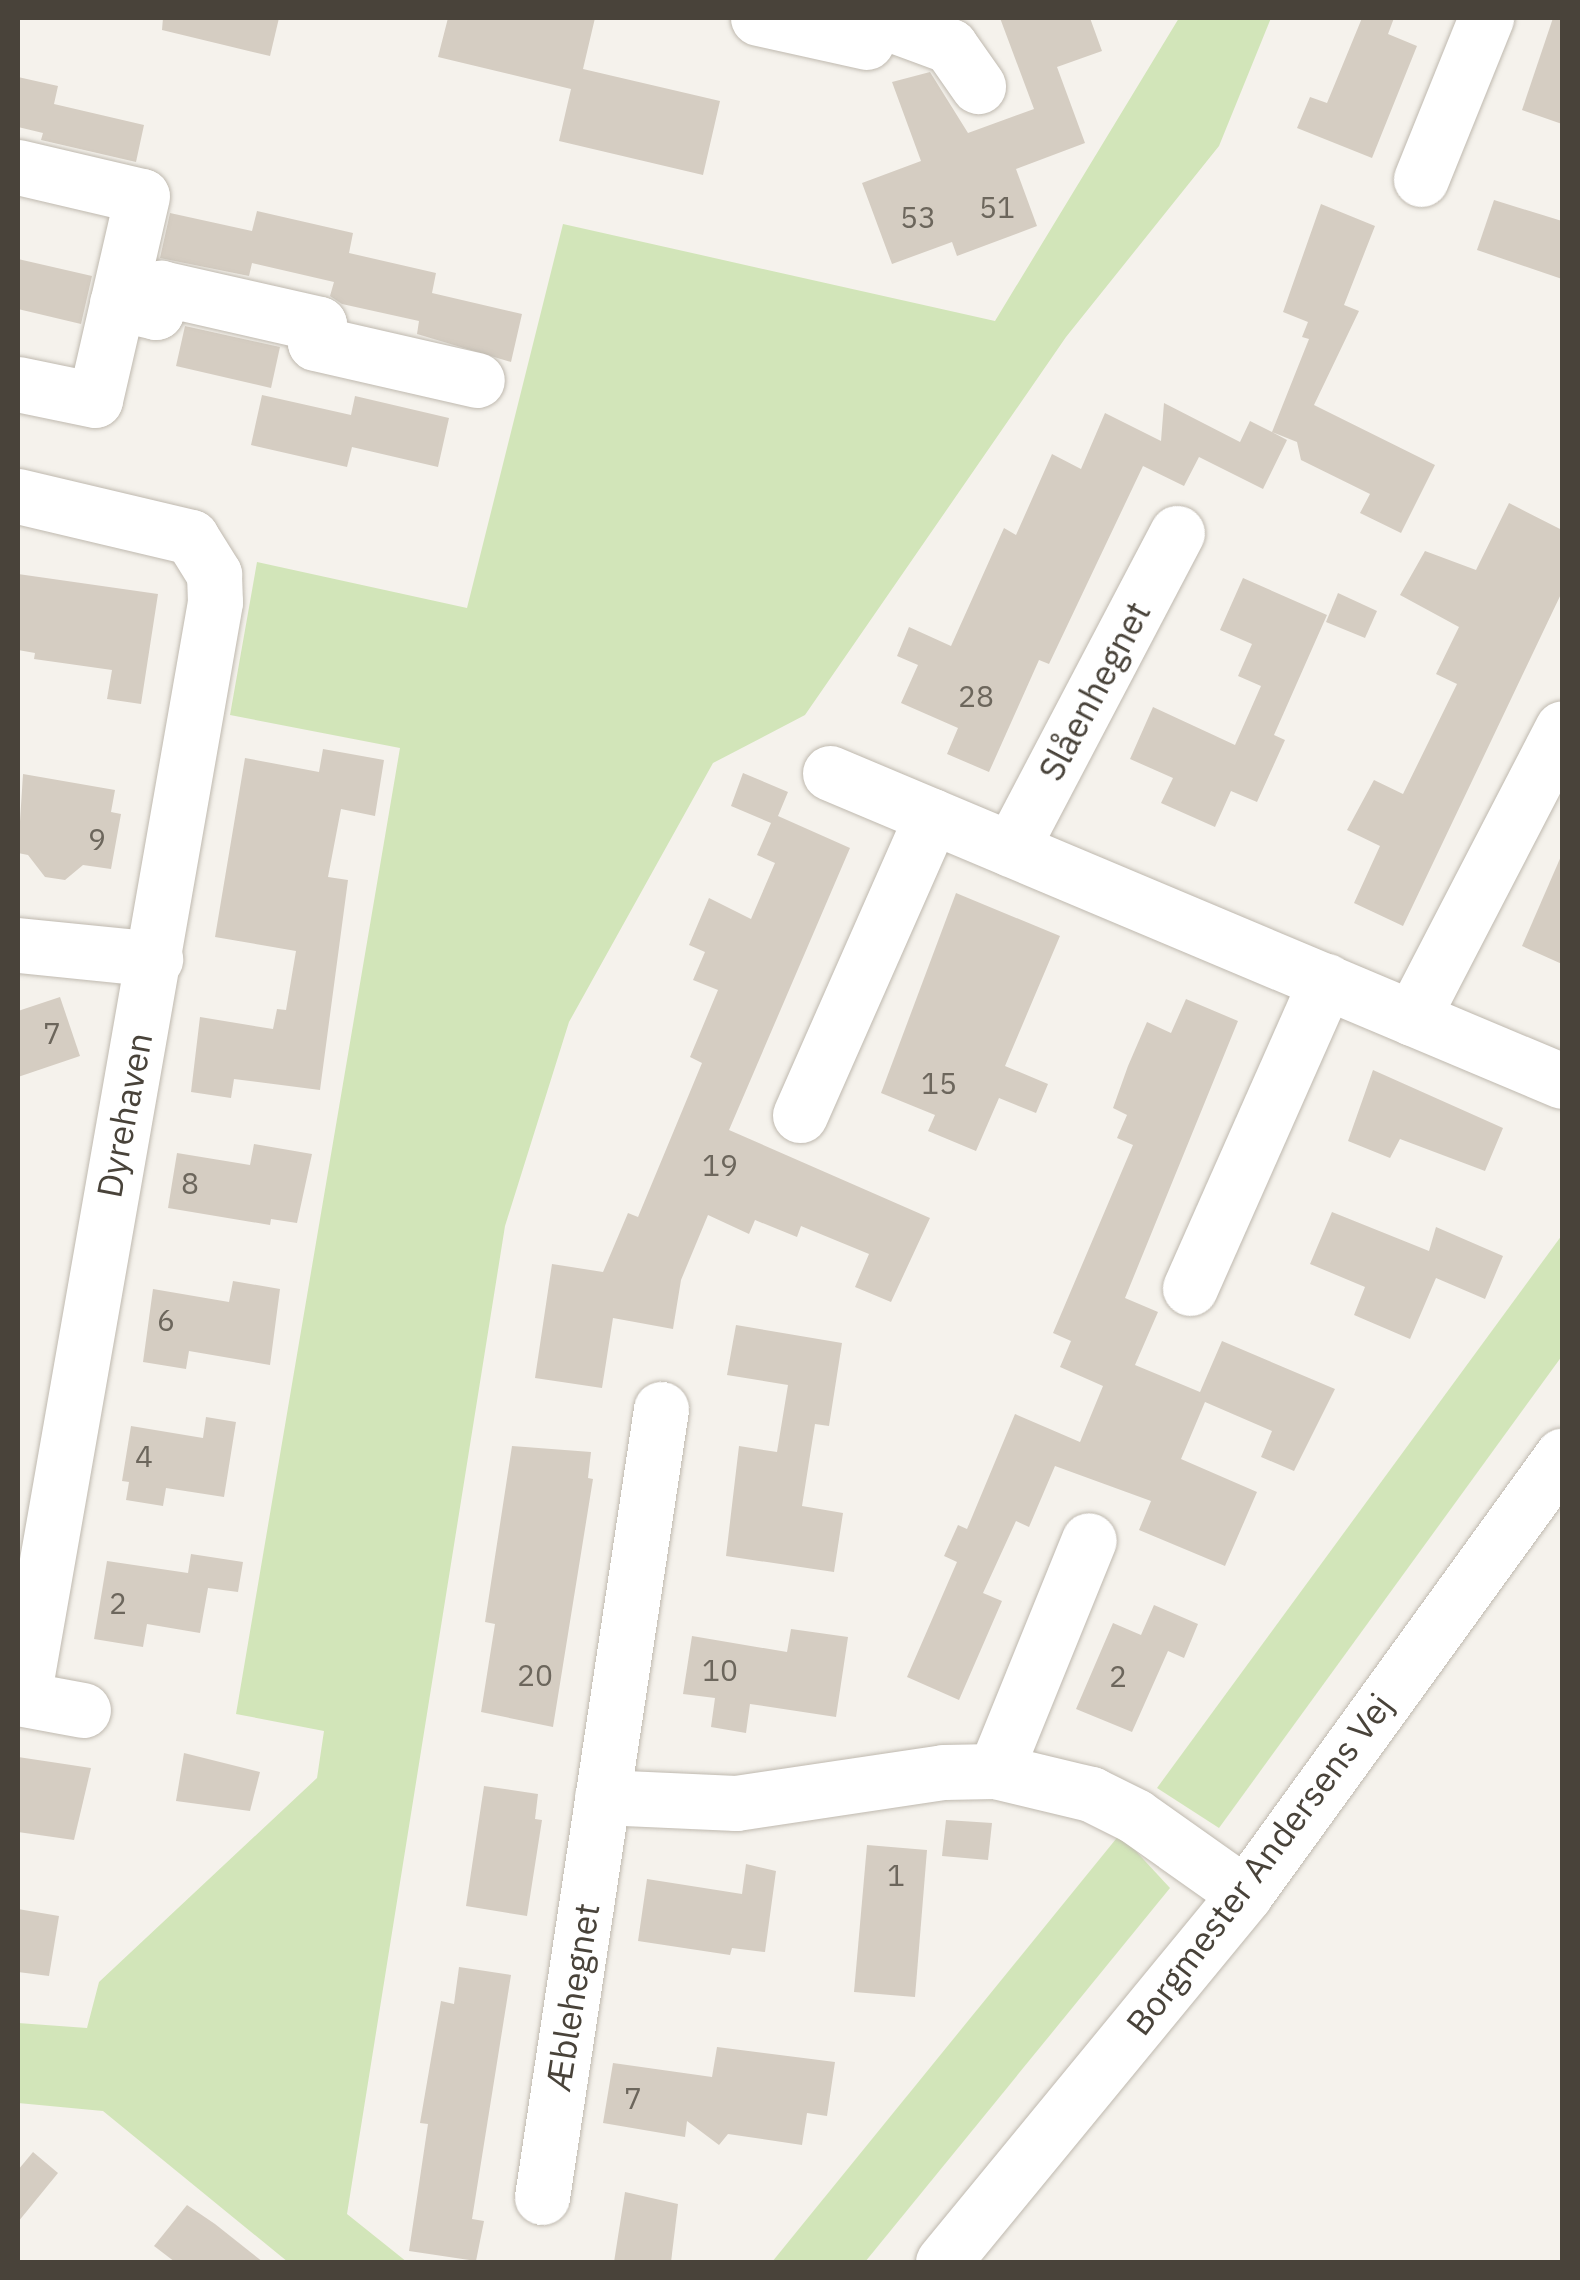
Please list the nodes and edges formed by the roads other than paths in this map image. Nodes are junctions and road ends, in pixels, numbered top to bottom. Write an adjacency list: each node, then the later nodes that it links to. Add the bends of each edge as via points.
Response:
1 (758, 18): 3 (street)
2 (1486, 18): 6 (street)
3 (868, 37): 4 (street, via 950,46)
4 (978, 86)
5 (18, 167): 7 (street, via 142,196)
6 (1421, 179)
7 (117, 303): 8 (street, via 156,312 161,288 320,324 315,343); 9 (street, via 95,400)
8 (477, 380)
9 (18, 384)
10 (18, 496): 17 (street, Dyrehaven, via 191,537 214,574)
11 (1177, 533): 15 (street, Slåenhegnet)
12 (1562, 729): 19 (street)
13 (830, 773): 14 (street)
14 (932, 816): 15 (street); 21 (street)
15 (1011, 849): 18 (street)
16 (18, 945): 17 (street)
17 (155, 959): 26 (street, Dyrehaven)
18 (1326, 981): 19 (street); 22 (street)
19 (1412, 1018): 20 (street)
20 (1562, 1081)
21 (800, 1115)
22 (1190, 1288)
23 (661, 1409): 29 (street, Æblehegnet)
24 (1562, 1456): 30 (street, Borgmester Andersens Vej)
25 (1088, 1540): 28 (street)
26 (20, 1698): 27 (street, Dyrehaven)
27 (83, 1710)
28 (995, 1771): 29 (street, via 943,1772 736,1802); 30 (street, via 1091,1794 1136,1816)
29 (602, 1798): 31 (street, Æblehegnet)
30 (1245, 1894): 32 (street, Borgmester Andersens Vej)
31 (542, 2197)
32 (943, 2262)

